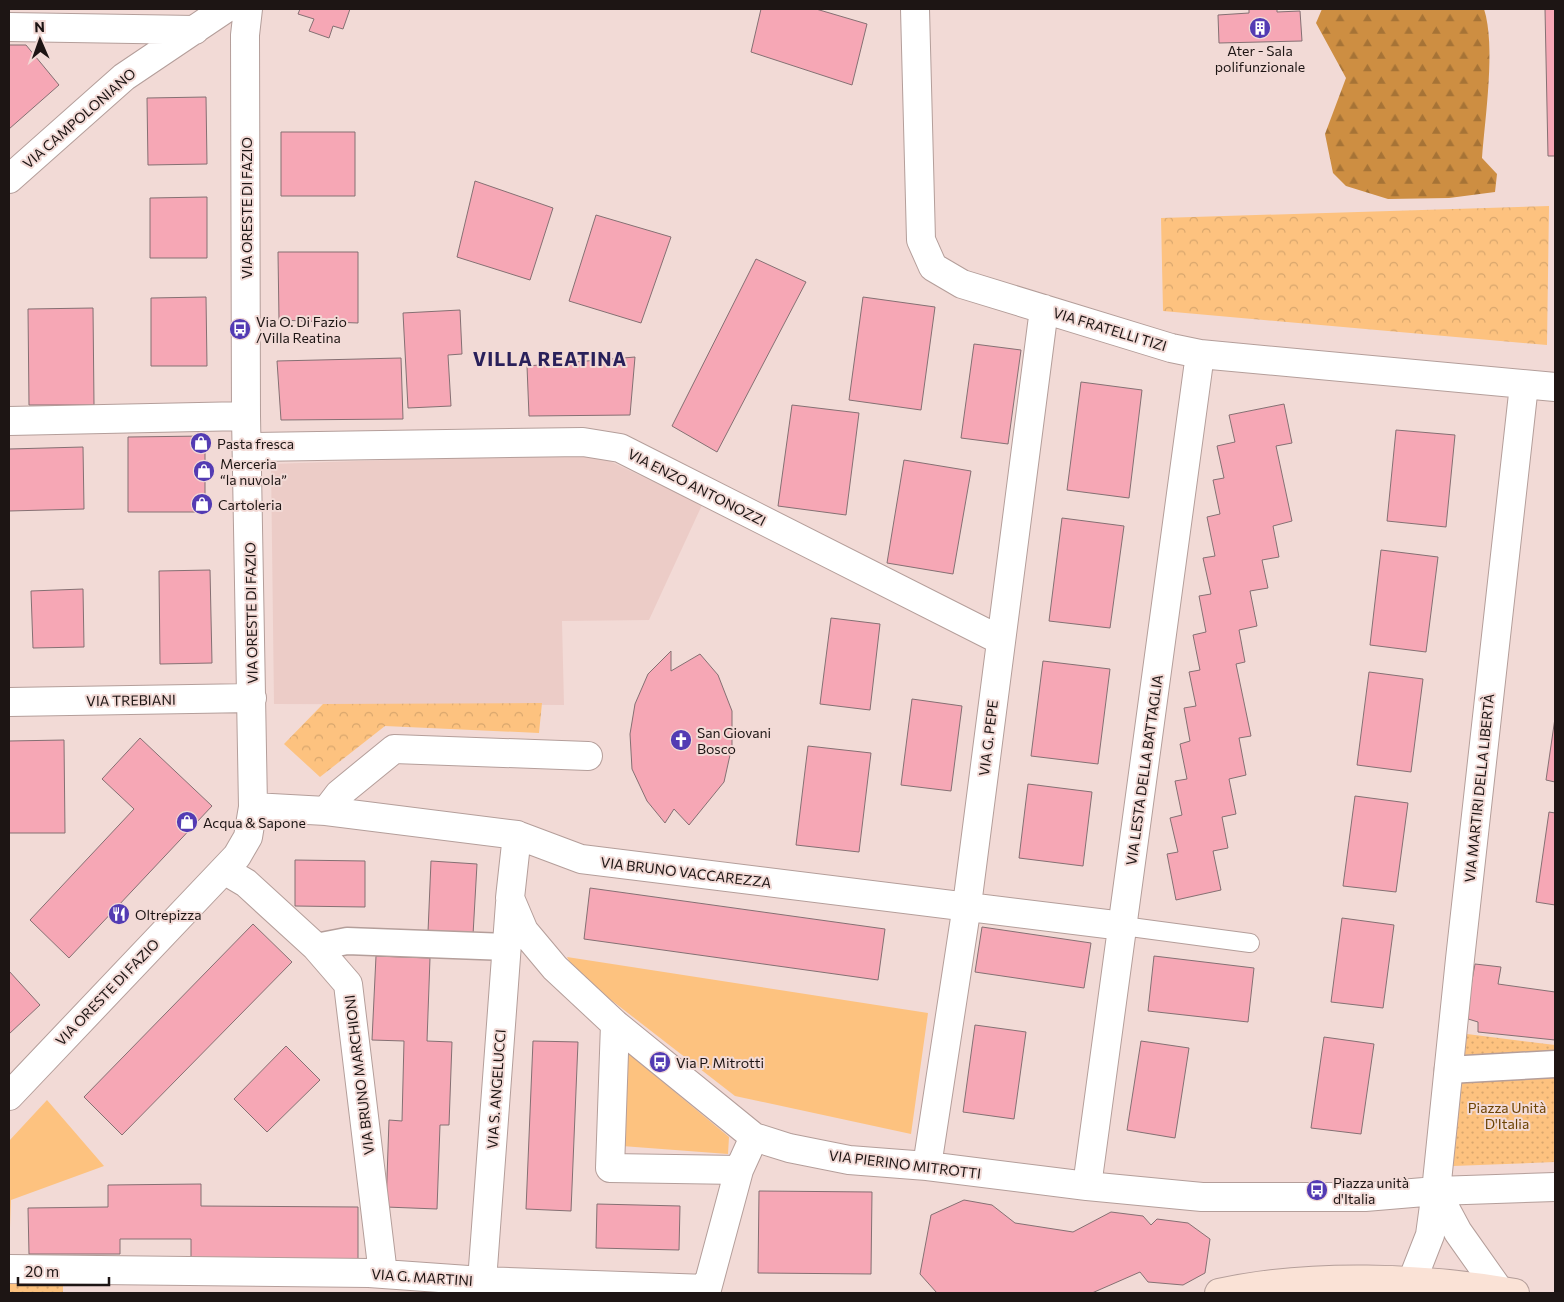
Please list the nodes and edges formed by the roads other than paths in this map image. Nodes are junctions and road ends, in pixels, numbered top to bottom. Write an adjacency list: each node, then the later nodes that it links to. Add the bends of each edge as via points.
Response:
1 (224, 9): 6 (street, VIA CAMPOLONIANO)
2 (232, 9): 4 (street)
3 (915, 9): 8 (street, VIA FRATELLI TIZI, via 921,240 933,268 962,284)
4 (246, 22): 12 (street, VIA ORESTE DI FAZIO)
5 (9, 27): 6 (street)
6 (194, 30): 7 (street, VIA CAMPOLONIANO, via 124,77)
7 (9, 179)
8 (1044, 309): 9 (street, VIA FRATELLI TIZI); 15 (street, VIA G. PEPE)
9 (1200, 354): 10 (street, VIA FRATELLI TIZI); 25 (street, VIA LESTA DELLA BATTAGLIA)
10 (1524, 384): 11 (street, VIA FRATELLI TIZI); 31 (street, VIA MARTIRI DELLA LIBERTÀ)
11 (1555, 388)
12 (246, 416): 13 (street); 14 (street, VIA ORESTE DI FAZIO)
13 (9, 421)
14 (247, 447): 15 (street, VIA ENZO ANTONOZZI, via 584,442 620,448); 16 (street, VIA ORESTE DI FAZIO)
15 (1000, 640): 24 (street, VIA G. PEPE)
16 (252, 698): 17 (street, VIA TREBIANI); 19 (street, VIA ORESTE DI FAZIO)
17 (9, 702)
18 (588, 756): 20 (street, via 394,749 339,794)
19 (253, 807): 20 (street, VIA BRUNO VACCAREZZA); 22 (street, VIA ORESTE DI FAZIO, via 248,837)
20 (326, 811): 21 (street, VIA BRUNO VACCAREZZA)
21 (516, 834): 23 (street, VIA PIERINO MITROTTI); 24 (street, VIA BRUNO VACCAREZZA, via 581,859)
22 (224, 870): 27 (street, VIA BRUNO MARCHIONI, via 246,884); 32 (street, VIA ORESTE DI FAZIO)
23 (510, 898): 28 (street, VIA S. ANGELUCCI); 29 (street, VIA PIERINO MITROTTI, via 524,931 555,968)
24 (968, 905): 25 (street, VIA BRUNO VACCAREZZA); 34 (street, VIA G. PEPE)
25 (1123, 926): 26 (lane); 36 (street, VIA LESTA DELLA BATTAGLIA)
26 (1250, 943)
27 (316, 947): 28 (street, via 347,941); 40 (street, VIA BRUNO MARCHIONI, via 348,984)
28 (507, 947): 41 (street, VIA S. ANGELUCCI)
29 (615, 1024): 33 (street, VIA PIERINO MITROTTI); 35 (street, via 610,1168)
30 (1555, 1064): 31 (street)
31 (1448, 1070): 38 (street, VIA MARTIRI DELLA LIBERTÀ)
32 (9, 1096)
33 (754, 1137): 34 (street, VIA PIERINO MITROTTI, via 849,1160); 35 (street, VIA G. MARTINI)
34 (927, 1166): 36 (street, VIA PIERINO MITROTTI)
35 (739, 1170): 41 (street, VIA G. MARTINI, via 706,1289)
36 (1086, 1186): 38 (street, VIA PIERINO MITROTTI, via 1202,1197 1365,1197)
37 (1555, 1187): 38 (street, VIA PIERINO MITROTTI)
38 (1436, 1191): 42 (street, via 1430,1235); 43 (street, via 1458,1232)
39 (9, 1269): 40 (street, VIA G. MARTINI)
40 (383, 1274): 41 (street, VIA G. MARTINI)
41 (482, 1281)
42 (1412, 1281): 43 (main road); 44 (main road, via 1330,1279)
43 (1507, 1292)
44 (1219, 1293)

